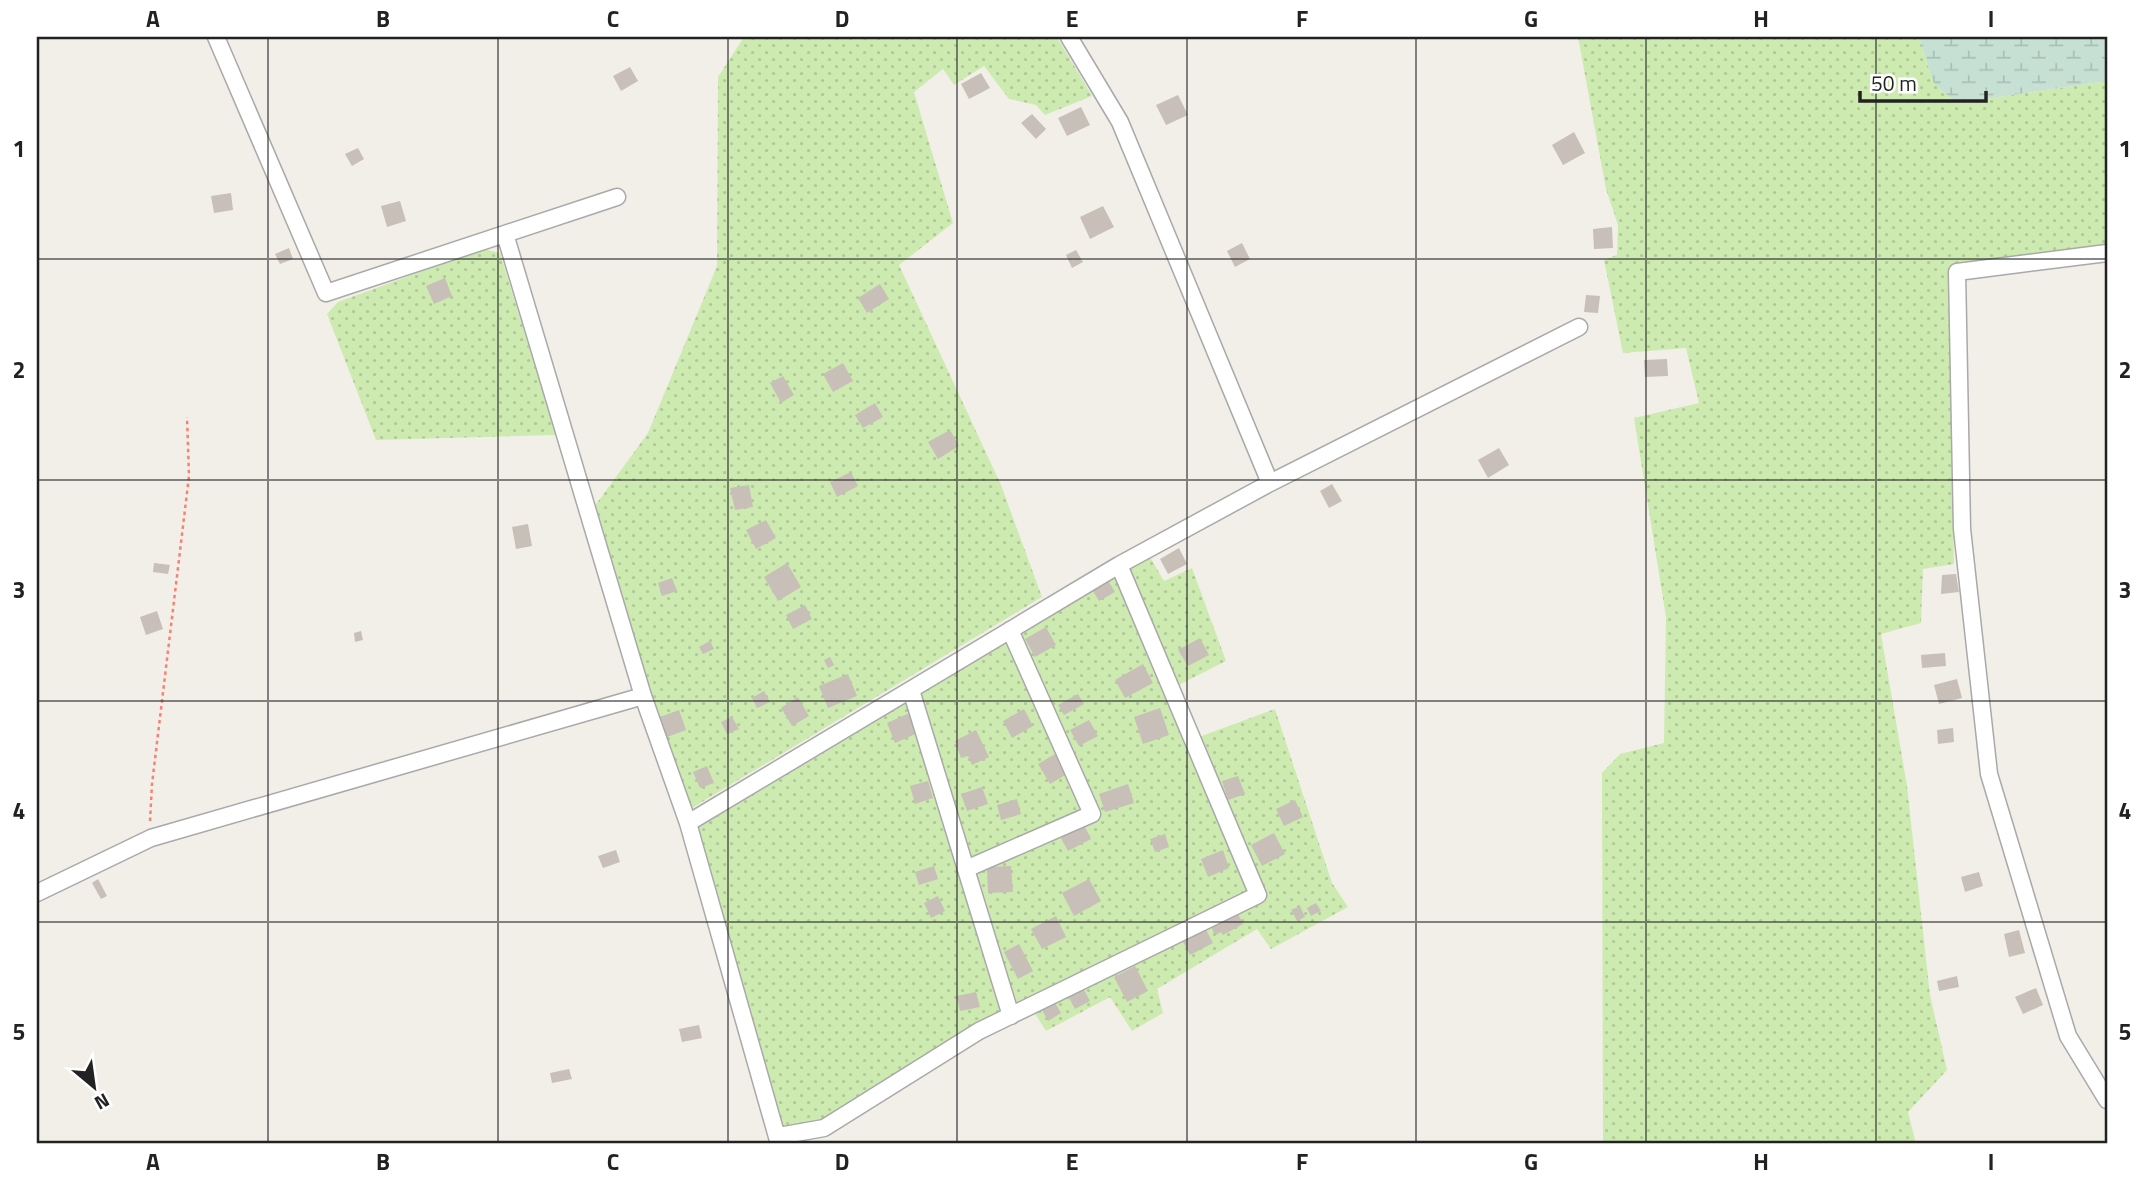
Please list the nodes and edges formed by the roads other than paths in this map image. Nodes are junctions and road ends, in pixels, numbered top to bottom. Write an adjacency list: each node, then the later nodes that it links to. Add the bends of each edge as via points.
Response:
1 (216, 37): 4 (street, via 326,293)
2 (1069, 37): 7 (street, via 1119,122)
3 (617, 197): 4 (street)
4 (505, 234): 11 (street)
5 (2107, 254): 16 (street, via 1957,272 1962,530 1989,774 2068,1036)
6 (1579, 327): 7 (street)
7 (1270, 483): 8 (street)
8 (1119, 565): 9 (street); 15 (street, via 1258,895)
9 (1010, 631): 10 (street); 13 (street, via 1092,814)
10 (911, 690): 12 (street); 13 (street)
11 (643, 696): 12 (street); 14 (street, via 158,836)
12 (688, 823): 17 (street)
13 (966, 869): 15 (street)
14 (37, 893)
15 (1010, 1016): 17 (street, via 824,1128)
16 (2107, 1100)
17 (779, 1140)

